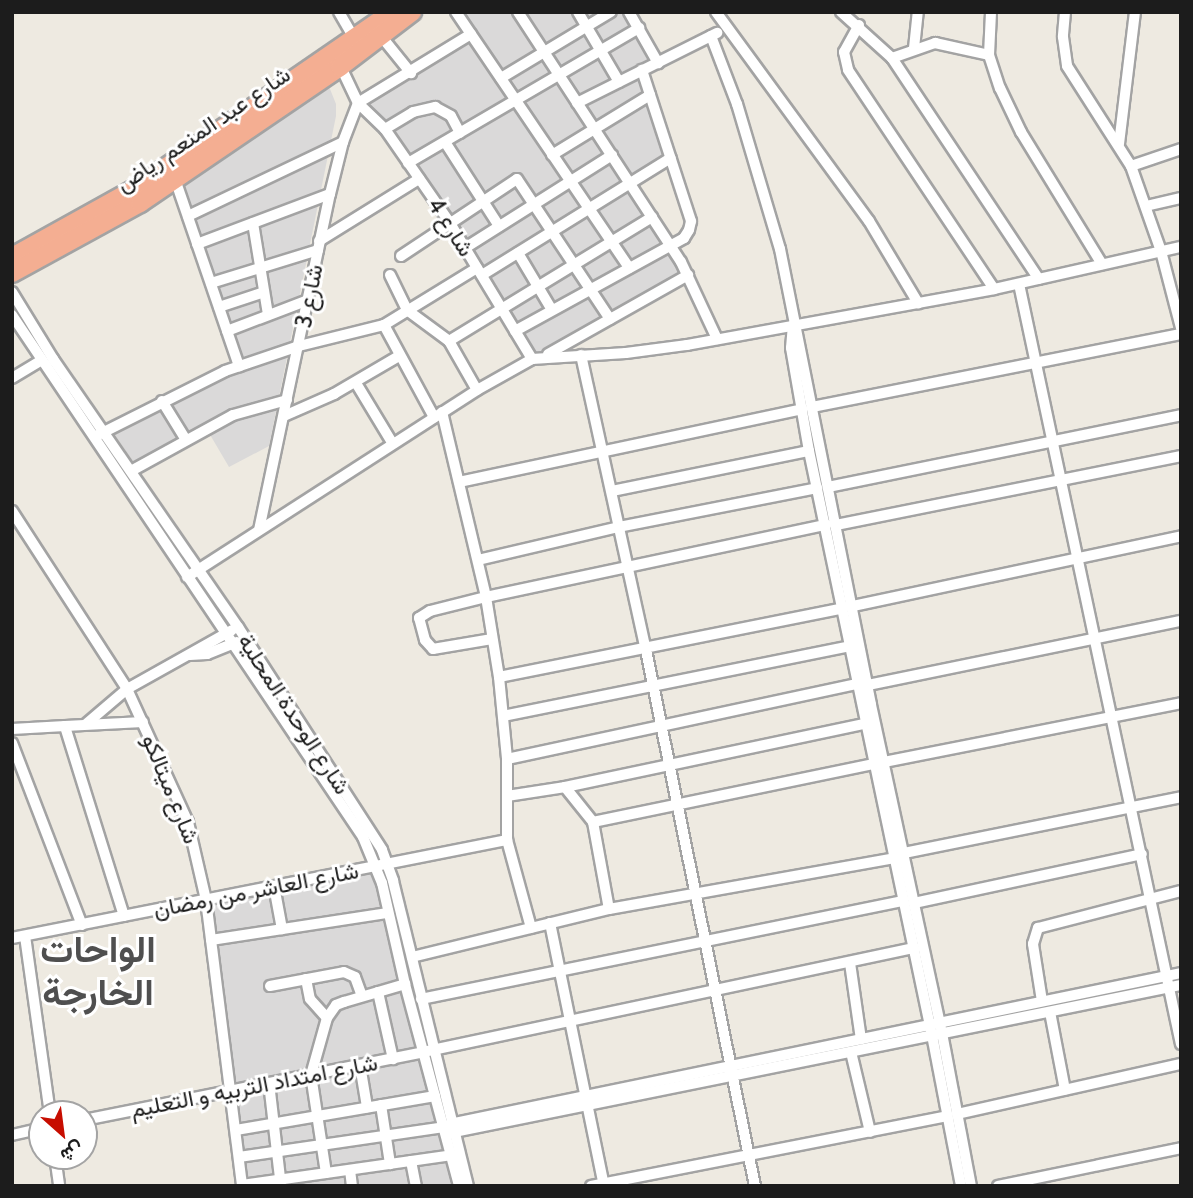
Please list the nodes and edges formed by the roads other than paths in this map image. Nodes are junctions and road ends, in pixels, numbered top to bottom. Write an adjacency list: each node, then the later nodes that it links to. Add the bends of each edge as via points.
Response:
1 (339, 12): 22 (street)
2 (392, 12): 22 (highway, شارع عبد المنعم رياض)
3 (412, 12): 20 (highway, شارع عبد المنعم رياض)
4 (456, 12): 19 (street)
5 (578, 12): 16 (street)
6 (611, 12): 16 (street)
7 (629, 12): 17 (street)
8 (716, 12): 18 (street)
9 (841, 12): 15 (street)
10 (918, 12): 23 (street)
11 (990, 12): 26 (street)
12 (1065, 12): 44 (street, via 1064,55 1072,77)
13 (1135, 12): 44 (street)
14 (521, 13): 25 (street)
15 (859, 25): 27 (street); 91 (street, via 846,46 844,63)
16 (586, 27): 24 (street); 25 (street)
17 (639, 28): 24 (street); 29 (street)
18 (725, 29): 21 (street); 95 (street, via 830,165)
19 (471, 34): 31 (street); 33 (street)
20 (381, 36): 28 (highway, شارع عبد المنعم رياض); 31 (street)
21 (711, 36): 29 (street); 105 (street, via 764,192)
22 (355, 40): 28 (highway, شارع عبد المنعم رياض)
23 (914, 48): 26 (street, via 936,43); 27 (street)
24 (600, 51): 32 (street); 34 (street)
25 (544, 52): 32 (street); 33 (street)
26 (989, 55): 78 (street, via 1021,132)
27 (892, 58): 86 (street)
28 (338, 60): 37 (street); 51 (highway, شارع عبد المنعم رياض); 63 (highway, شارع عبد المنعم رياض)
29 (658, 62): 30 (street)
30 (642, 70): 34 (street); 35 (street)
31 (411, 74): 37 (street)
32 (559, 75): 36 (street); 38 (street)
33 (501, 78): 36 (street)
34 (619, 82): 38 (street)
35 (650, 95): 40 (street); 48 (street)
36 (516, 100): 41 (street); 46 (street)
37 (358, 103): 39 (street, شارع 4); 42 (street, شارع 3)
38 (577, 103): 40 (street)
39 (385, 129): 41 (street, via 413,112 435,107 451,116); 49 (street, شارع 4)
40 (594, 129): 46 (street); 47 (street)
41 (460, 133): 43 (street)
42 (343, 142): 55 (street, شارع 3); 61 (street)
43 (445, 142): 49 (street); 57 (street)
44 (1119, 144): 50 (street)
45 (1181, 149): 50 (street)
46 (552, 155): 53 (street)
47 (611, 155): 53 (street); 54 (street)
48 (671, 158): 54 (street); 71 (street, via 691,226 684,238)
49 (408, 163): 52 (street, شارع 4)
50 (1131, 166): 59 (street)
51 (175, 179): 61 (street); 63 (highway, شارع عبد المنعم رياض)
52 (419, 180): 65 (street, شارع 4); 70 (street)
53 (570, 181): 58 (street); 60 (street)
54 (630, 183): 60 (street); 62 (street)
55 (330, 194): 64 (street); 70 (street, شارع 3)
56 (1181, 198): 59 (street)
57 (483, 201): 58 (street, via 517,179); 65 (street); 66 (street)
58 (534, 205): 66 (street); 67 (street)
59 (1146, 206): 74 (street)
60 (589, 209): 67 (street); 68 (street)
61 (188, 216): 69 (street)
62 (652, 217): 68 (street); 71 (street)
63 (95, 221): 77 (highway, شارع عبد المنعم رياض); 83 (highway, شارع عبد المنعم رياض)
64 (253, 223): 69 (street); 80 (street)
65 (450, 223): 73 (street, شارع 4); 76 (street)
66 (499, 226): 73 (street)
67 (552, 232): 75 (street); 79 (street)
68 (611, 242): 79 (street); 81 (street)
69 (197, 244): 87 (street)
70 (318, 246): 80 (street); 94 (street, شارع 3)
71 (670, 246): 81 (street); 85 (street)
72 (1181, 247): 74 (street)
73 (465, 248): 82 (street, شارع 4)
74 (1161, 251): 78 (street); 106 (street)
75 (518, 253): 82 (street); 89 (street)
76 (401, 256)
77 (12, 257)
78 (1101, 264): 86 (street)
79 (573, 265): 89 (street); 90 (street)
80 (261, 268): 87 (street); 93 (street)
81 (629, 268): 90 (street)
82 (480, 271): 98 (street, شارع 4); 99 (street)
83 (12, 273)
84 (390, 275): 99 (street)
85 (688, 275): 103 (street); 110 (street)
86 (1039, 279): 88 (street)
87 (211, 283): 97 (street)
88 (1019, 284): 91 (street); 118 (street)
89 (538, 286): 98 (street); 100 (street)
90 (590, 289): 100 (street); 103 (street)
91 (994, 289): 95 (street)
92 (12, 292): 96 (street, شارع الوحدة المحلية)
93 (264, 292): 97 (street); 102 (street)
94 (308, 300): 102 (street); 112 (street, شارع 3)
95 (918, 303): 105 (street)
96 (16, 307): 129 (street, شارع الوحدة المحلية)
97 (219, 307): 107 (street)
98 (502, 308): 108 (street, شارع 4); 111 (street)
99 (407, 310): 104 (street); 111 (street)
100 (552, 310): 108 (street)
101 (12, 315): 117 (street, شارع الوحدة المحلية)
102 (268, 315): 107 (street)
103 (610, 319): 115 (street)
104 (384, 325): 112 (street); 114 (street)
105 (793, 325): 110 (street); 125 (street, via 802,348)
106 (1181, 328)
107 (227, 331): 119 (street)
108 (515, 331): 116 (street, شارع 4)
109 (1181, 334): 118 (street)
110 (717, 339): 113 (street, via 657,350)
111 (449, 341): 122 (street)
112 (299, 346): 119 (street); 123 (street, شارع 3)
113 (582, 355): 115 (street); 134 (street)
114 (399, 356): 121 (street); 126 (street)
115 (545, 356): 116 (street)
116 (532, 359): 122 (street)
117 (40, 361): 120 (street); 130 (street, شارع الوحدة المحلية)
118 (1035, 363): 125 (street); 132 (street)
119 (239, 366): 124 (street)
120 (12, 378)
121 (356, 383): 128 (street); 133 (street)
122 (477, 390): 126 (street)
123 (287, 400): 128 (street, شارع 3); 131 (street, via 233,415)
124 (162, 401): 129 (street); 131 (street)
125 (807, 408): 134 (street); 135 (street); 140 (street)
126 (438, 415): 133 (street); 139 (street)
127 (1181, 415): 132 (street)
128 (284, 416): 145 (street, شارع 3)
129 (104, 432): 130 (street); 137 (street, شارع الوحدة المحلية)
130 (93, 438): 151 (street, شارع الوحدة المحلية)
131 (186, 440): 137 (street)
132 (1052, 441): 138 (street); 140 (street)
133 (393, 444): 145 (street)
134 (602, 451): 139 (street); 141 (street)
135 (809, 451): 140 (street); 141 (street)
136 (1181, 456): 138 (street)
137 (131, 471): 150 (street, شارع الوحدة المحلية)
138 (1061, 481): 143 (street); 148 (street)
139 (459, 482): 147 (street)
140 (822, 488): 143 (street); 144 (street)
141 (612, 491): 144 (street)
142 (14, 517): 167 (street, شارع ميتالكو)
143 (831, 525): 149 (street); 153 (street)
144 (619, 527): 147 (street); 149 (street)
145 (260, 530): 150 (street)
146 (1181, 536): 148 (street)
147 (478, 560): 152 (street)
148 (1077, 560): 153 (street); 157 (street)
149 (628, 567): 152 (street); 161 (street)
150 (198, 570): 151 (street); 155 (street, شارع الوحدة المحلية)
151 (187, 577): 156 (street, شارع الوحدة المحلية)
152 (486, 597): 159 (street); 159 (street, via 430,611 421,615 419,624 433,649)
153 (848, 607): 161 (street); 162 (street); 165 (street)
154 (1181, 621): 157 (street)
155 (237, 627): 156 (street); 158 (street, شارع الوحدة المحلية)
156 (226, 633): 160 (street, شارع الوحدة المحلية); 163 (street)
157 (1094, 637): 165 (street); 170 (street)
158 (245, 639): 160 (street); 190 (street, شارع الوحدة المحلية, via 373,835)
159 (492, 639): 164 (street)
160 (233, 644): 163 (street); 190 (street, شارع الوحدة المحلية)
161 (645, 645): 164 (street); 166 (street)
162 (850, 646): 165 (street); 166 (street)
163 (190, 655): 167 (street)
164 (499, 677): 169 (street)
165 (862, 684): 173 (street); 175 (street); 179 (street)
166 (653, 685): 169 (street); 175 (street)
167 (127, 689): 171 (street, شارع ميتالكو); 172 (street)
168 (1181, 703): 170 (street)
169 (503, 716): 178 (street)
170 (1110, 716): 179 (street); 185 (street)
171 (143, 722): 172 (street); 195 (street, شارع ميتالكو, via 188,822)
172 (86, 724): 174 (street)
173 (865, 724): 179 (street); 180 (street)
174 (65, 726): 176 (street); 199 (street)
175 (661, 727): 178 (street); 180 (street)
176 (12, 729)
177 (12, 743): 201 (street)
178 (506, 759): 182 (street)
179 (879, 763): 184 (street); 189 (street)
180 (668, 765): 181 (street); 184 (street)
181 (565, 787): 182 (street); 186 (street)
182 (507, 796): 187 (street)
183 (1181, 797): 185 (street)
184 (675, 806): 186 (street); 193 (street)
185 (1132, 808): 188 (street); 189 (street)
186 (593, 822): 197 (street)
187 (507, 840): 190 (street, شارع العاشر من رمضان); 202 (street)
188 (1142, 854): 194 (street); 196 (street)
189 (899, 855): 193 (street); 196 (street)
190 (383, 865): 191 (street, شارع العاشر من رمضان); 198 (street, شارع الوحدة المحلية); 209 (street, شارع الوحدة المحلية)
191 (274, 886): 195 (street, شارع العاشر من رمضان); 203 (street)
192 (1181, 891): 194 (street)
193 (694, 893): 197 (street); 207 (street)
194 (1151, 897): 213 (street); 222 (street, via 1036,930 1033,944)
195 (206, 900): 199 (street, شارع العاشر من رمضان); 206 (street, شارع ميتالكو)
196 (908, 902): 207 (street); 208 (street); 226 (street)
197 (609, 909): 200 (street)
198 (388, 913): 203 (street); 215 (street, شارع الوحدة المحلية)
199 (124, 916): 201 (street, شارع العاشر من رمضان)
200 (550, 923): 202 (street); 211 (street)
201 (82, 925): 204 (street, شارع العاشر من رمضان)
202 (531, 928): 209 (street)
203 (282, 929): 206 (street)
204 (26, 936): 205 (street, شارع العاشر من رمضان); 241 (street)
205 (12, 939)
206 (211, 940): 238 (street, شارع ميتالكو)
207 (705, 941): 211 (street); 218 (street)
208 (914, 948): 210 (street, شارع امتداد التربيه و التعليم); 226 (street)
209 (412, 957): 221 (street, شارع الوحدة المحلية)
210 (849, 963): 218 (street, شارع امتداد التربيه و التعليم); 227 (street)
211 (559, 971): 221 (street); 225 (street)
212 (1181, 972): 213 (street)
213 (1167, 975): 217 (street); 222 (street)
214 (306, 979): 216 (street); 220 (street, via 348,972 355,977); 224 (street, via 310,999)
215 (405, 984): 219 (street); 229 (street, شارع الوحدة المحلية)
216 (270, 986)
217 (1175, 986): 223 (street); 228 (street)
218 (714, 988): 225 (street, شارع امتداد التربيه و التعليم); 234 (street)
219 (378, 992): 220 (street); 231 (street)
220 (362, 996): 224 (street, via 336,1005)
221 (421, 999): 229 (street, شارع الوحدة المحلية)
222 (1042, 1001): 226 (street)
223 (1050, 1012): 226 (street); 237 (street)
224 (327, 1018): 235 (street)
225 (568, 1020): 229 (street, شارع امتداد التربيه و التعليم); 240 (street)
226 (936, 1028): 227 (street); 230 (street); 244 (street)
227 (861, 1039): 234 (street)
228 (1181, 1044)
229 (429, 1051): 231 (street, شارع امتداد التربيه و التعليم); 239 (street, شارع الوحدة المحلية); 248 (street, شارع الوحدة المحلية)
230 (851, 1052): 234 (street); 250 (street)
231 (393, 1059): 233 (street, شارع امتداد التربيه و التعليم)
232 (1181, 1064): 237 (street)
233 (360, 1065): 235 (street, شارع امتداد التربيه و التعليم); 243 (street)
234 (733, 1071): 240 (street); 256 (street)
235 (310, 1075): 236 (street, شارع امتداد التربيه و التعليم); 245 (street)
236 (268, 1083): 238 (street, شارع امتداد التربيه و التعليم); 247 (street)
237 (1065, 1090): 244 (street)
238 (232, 1091): 246 (street, شارع امتداد التربيه و التعليم); 249 (street, شارع ميتالكو)
239 (435, 1096): 242 (street); 248 (street, شارع الوحدة المحلية)
240 (584, 1098): 248 (street); 265 (street)
241 (48, 1100)
242 (381, 1105): 243 (street); 251 (street)
243 (367, 1107): 245 (street)
244 (952, 1115): 250 (street); 270 (street); 271 (street)
245 (317, 1116): 247 (street); 252 (street)
246 (98, 1117)
247 (273, 1123): 249 (street); 254 (street)
248 (449, 1128): 251 (street); 255 (street, شارع الوحدة المحلية); 264 (street, شارع الوحدة المحلية)
249 (236, 1130): 257 (street, شارع ميتالكو)
250 (870, 1132): 256 (street)
251 (386, 1136): 252 (street); 259 (street)
252 (322, 1145): 254 (street); 261 (street)
253 (1181, 1148): 272 (street)
254 (277, 1151): 257 (street); 262 (street)
255 (452, 1155): 258 (street); 264 (street, شارع الوحدة المحلية)
256 (749, 1155): 265 (street); 269 (street)
257 (239, 1157): 263 (street, شارع ميتالكو)
258 (411, 1161): 259 (street); 267 (street)
259 (390, 1164): 260 (street)
260 (350, 1170): 261 (street); 266 (street)
261 (326, 1173): 262 (street)
262 (281, 1183): 263 (street)
263 (242, 1185)
264 (460, 1185)
265 (604, 1185): 268 (street)
266 (352, 1186)
267 (416, 1186)
268 (592, 1186)
269 (755, 1186)
270 (961, 1186)
271 (971, 1186)
272 (998, 1186)

